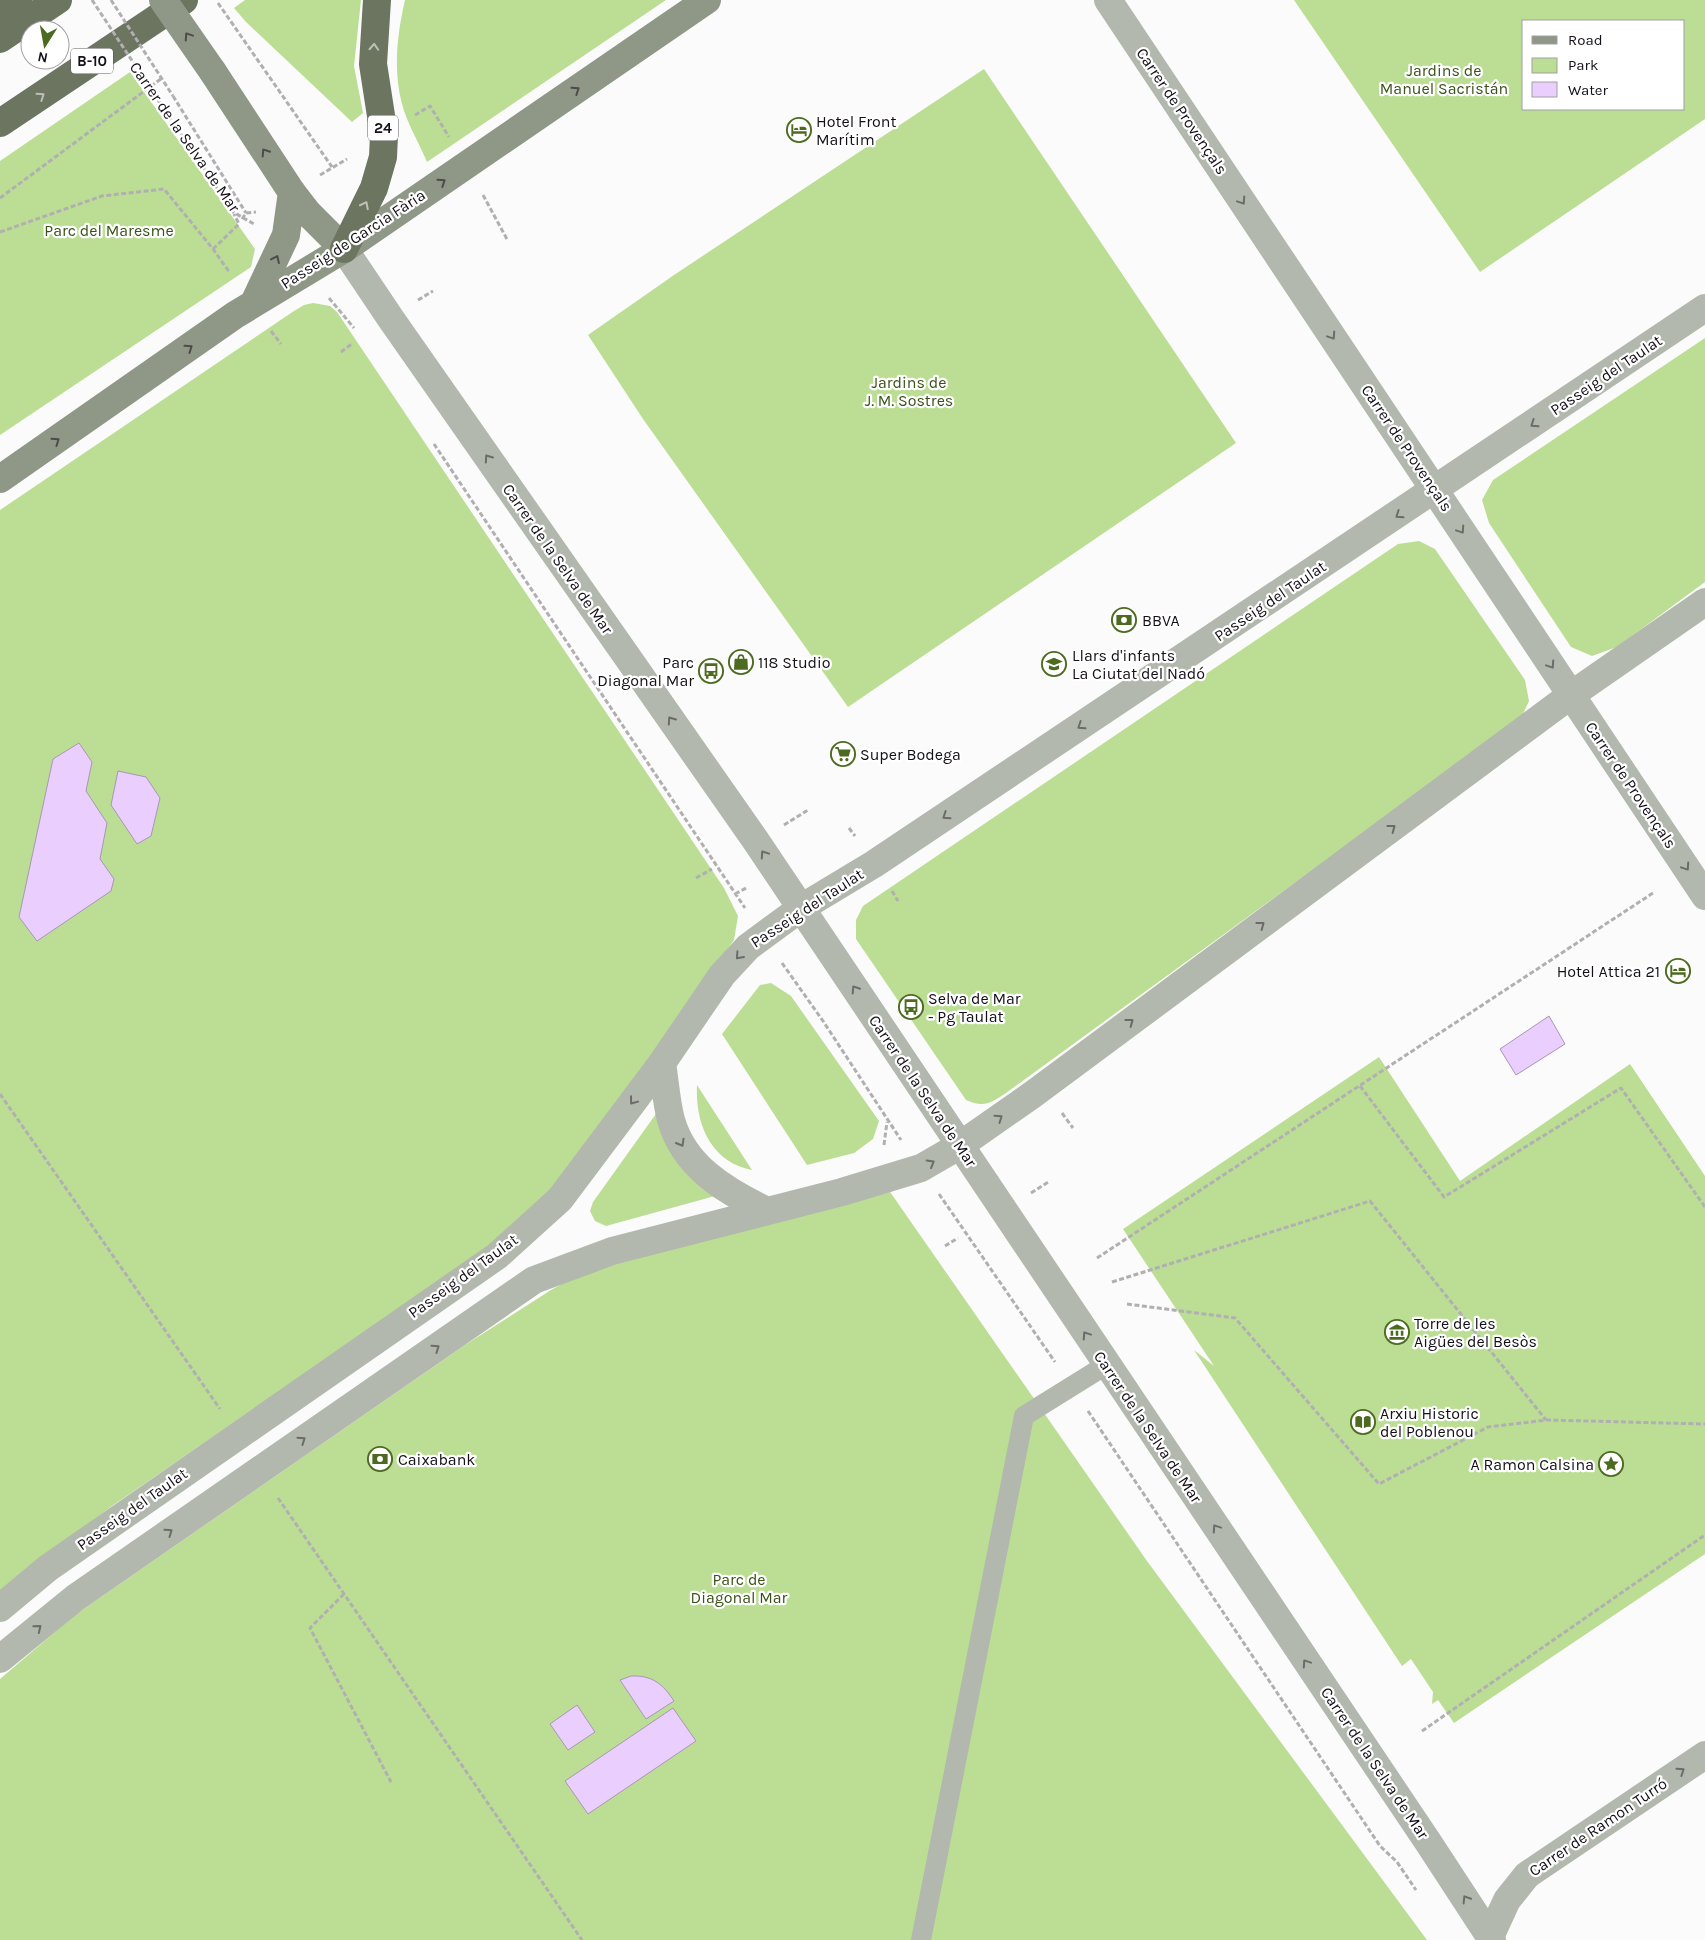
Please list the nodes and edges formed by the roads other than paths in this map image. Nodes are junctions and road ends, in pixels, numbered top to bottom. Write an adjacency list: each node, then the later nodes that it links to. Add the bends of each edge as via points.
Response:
1 (18, 0): 8 (highway)
2 (58, 0): 9 (highway)
3 (163, 0): 11 (main road, one-way to 3, bridge, via 213,72)
4 (184, 0): 10 (highway, B-10, one-way to 4)
5 (377, 0): 12 (highway, 24, one-way to 5, via 374,188 383,157 384,135 373,64)
6 (707, 0): 12 (main road, Passeig de Garcia Fària, one-way to 6)
7 (1108, 0): 16 (street, Carrer de Provençals, one-way to 16)
8 (0, 11)
9 (0, 39)
10 (0, 123)
11 (303, 186): 12 (main road, via 308,213); 13 (main road, one-way to 11, via 286,236)
12 (344, 248): 13 (main road, Passeig de Garcia Fària); 20 (street, Carrer de la Selva de Mar, one-way to 12)
13 (254, 303): 15 (main road, Passeig de Garcia Fària, one-way to 13)
14 (1705, 308): 16 (street, Passeig del Taulat, one-way to 16)
15 (0, 479)
16 (1435, 491): 18 (street, Carrer de Provençals, one-way to 18); 20 (street, Passeig del Taulat, one-way to 20, via 874,864)
17 (1705, 602): 18 (street)
18 (1571, 695): 19 (street, Carrer de Provençals, one-way to 19); 22 (street, one-way to 18)
19 (1705, 896)
20 (801, 908): 21 (street, Passeig del Taulat, one-way to 21, via 748,947 722,975); 22 (street, Carrer de la Selva de Mar, one-way to 20)
21 (662, 1063): 23 (street, one-way to 23, via 671,1119 678,1140 691,1159 716,1182); 25 (street, Passeig del Taulat, one-way to 25, via 560,1198 497,1256 48,1568)
22 (960, 1146): 23 (street, one-way to 22, via 842,1192 921,1168); 24 (street, Carrer de la Selva de Mar, one-way to 22)
23 (764, 1210): 26 (street, one-way to 23, via 74,1598 534,1280 612,1251)
24 (1106, 1365): 28 (street, Carrer de la Selva de Mar, one-way to 24, via 1428,1842); 29 (lane, via 1024,1416)
25 (0, 1608)
26 (0, 1660)
27 (1705, 1755): 28 (street, Carrer de Ramon Turró, one-way to 27, via 1507,1900 1527,1875)
28 (1489, 1939)
29 (921, 1940)

